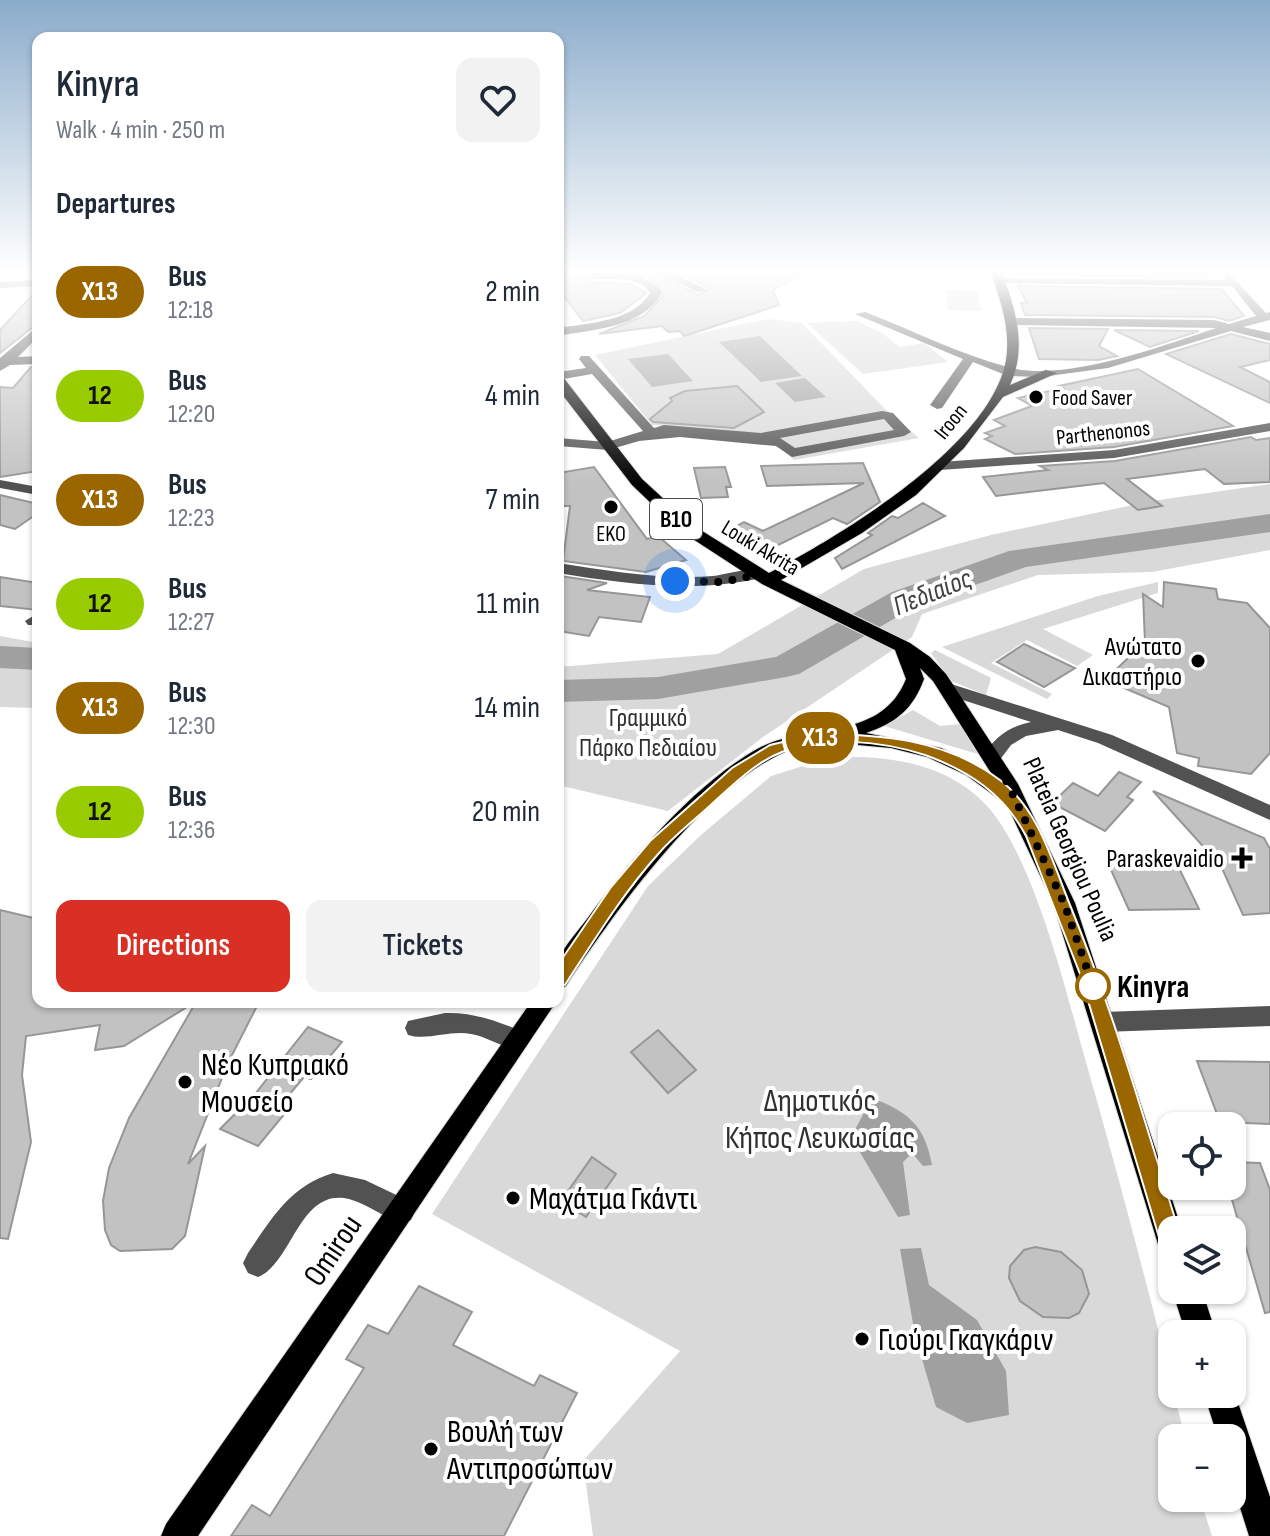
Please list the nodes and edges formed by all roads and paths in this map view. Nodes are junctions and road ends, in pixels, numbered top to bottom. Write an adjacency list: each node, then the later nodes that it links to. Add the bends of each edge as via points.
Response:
1 (25, 342): 7 (street)
2 (931, 342): 5 (street)
3 (1012, 342): 8 (main road)
4 (1192, 342): 9 (street)
5 (970, 357): 8 (street); 13 (street)
6 (32, 360): 7 (street)
7 (2, 363)
8 (1010, 367): 9 (street); 12 (main road, Iroon)
9 (1051, 373): 12 (main road)
10 (564, 376): 15 (street, via 590,365)
11 (564, 386): 17 (main road, Louki Akrita / B10)
12 (997, 395): 18 (main road, Iroon)
13 (937, 405)
14 (1270, 427): 18 (street, Parthenonos, via 1114,454)
15 (645, 434): 15 (street, via 681,429 761,437 882,415 904,432 792,453 780,442); 17 (street)
16 (564, 442): 17 (street)
17 (608, 446): 22 (main road, Louki Akrita / B10, via 665,511)
18 (940, 466): 22 (main road, Iroon, via 863,528)
19 (0, 484): 20 (street)
20 (32, 487)
21 (564, 569): 22 (street, via 675,581)
22 (763, 577): 23 (main road, Louki Akrita / B10)
23 (902, 646): 24 (main road, Plateia Georgiou Poulia, via 924,661); 26 (main road, via 915,679 905,701 871,724)
24 (948, 689): 25 (street); 27 (main road, Plateia Georgiou Poulia)
25 (1064, 725): 27 (street, via 1017,731); 29 (street)
26 (816, 738): 28 (main road, via 871,739 924,749 980,773); 30 (main road, via 757,759 679,824 617,891)
27 (992, 757): 28 (main road, Plateia Georgiou Poulia)
28 (1022, 812): 33 (main road, Plateia Georgiou Poulia, via 1064,903)
29 (1270, 813)
30 (564, 971)
31 (540, 1008): 35 (main road, Omirou)
32 (1270, 1016): 33 (street)
33 (1103, 1022): 37 (main road, Plateia Georgiou Poulia)
34 (417, 1028): 35 (street, via 461,1020)
35 (517, 1040): 36 (main road, Omirou)
36 (401, 1211): 38 (street, via 347,1186 323,1187 298,1207); 40 (main road, Omirou)
37 (1163, 1216)
38 (258, 1263)
39 (1225, 1408): 41 (main road)
40 (178, 1536)
41 (1266, 1536)

